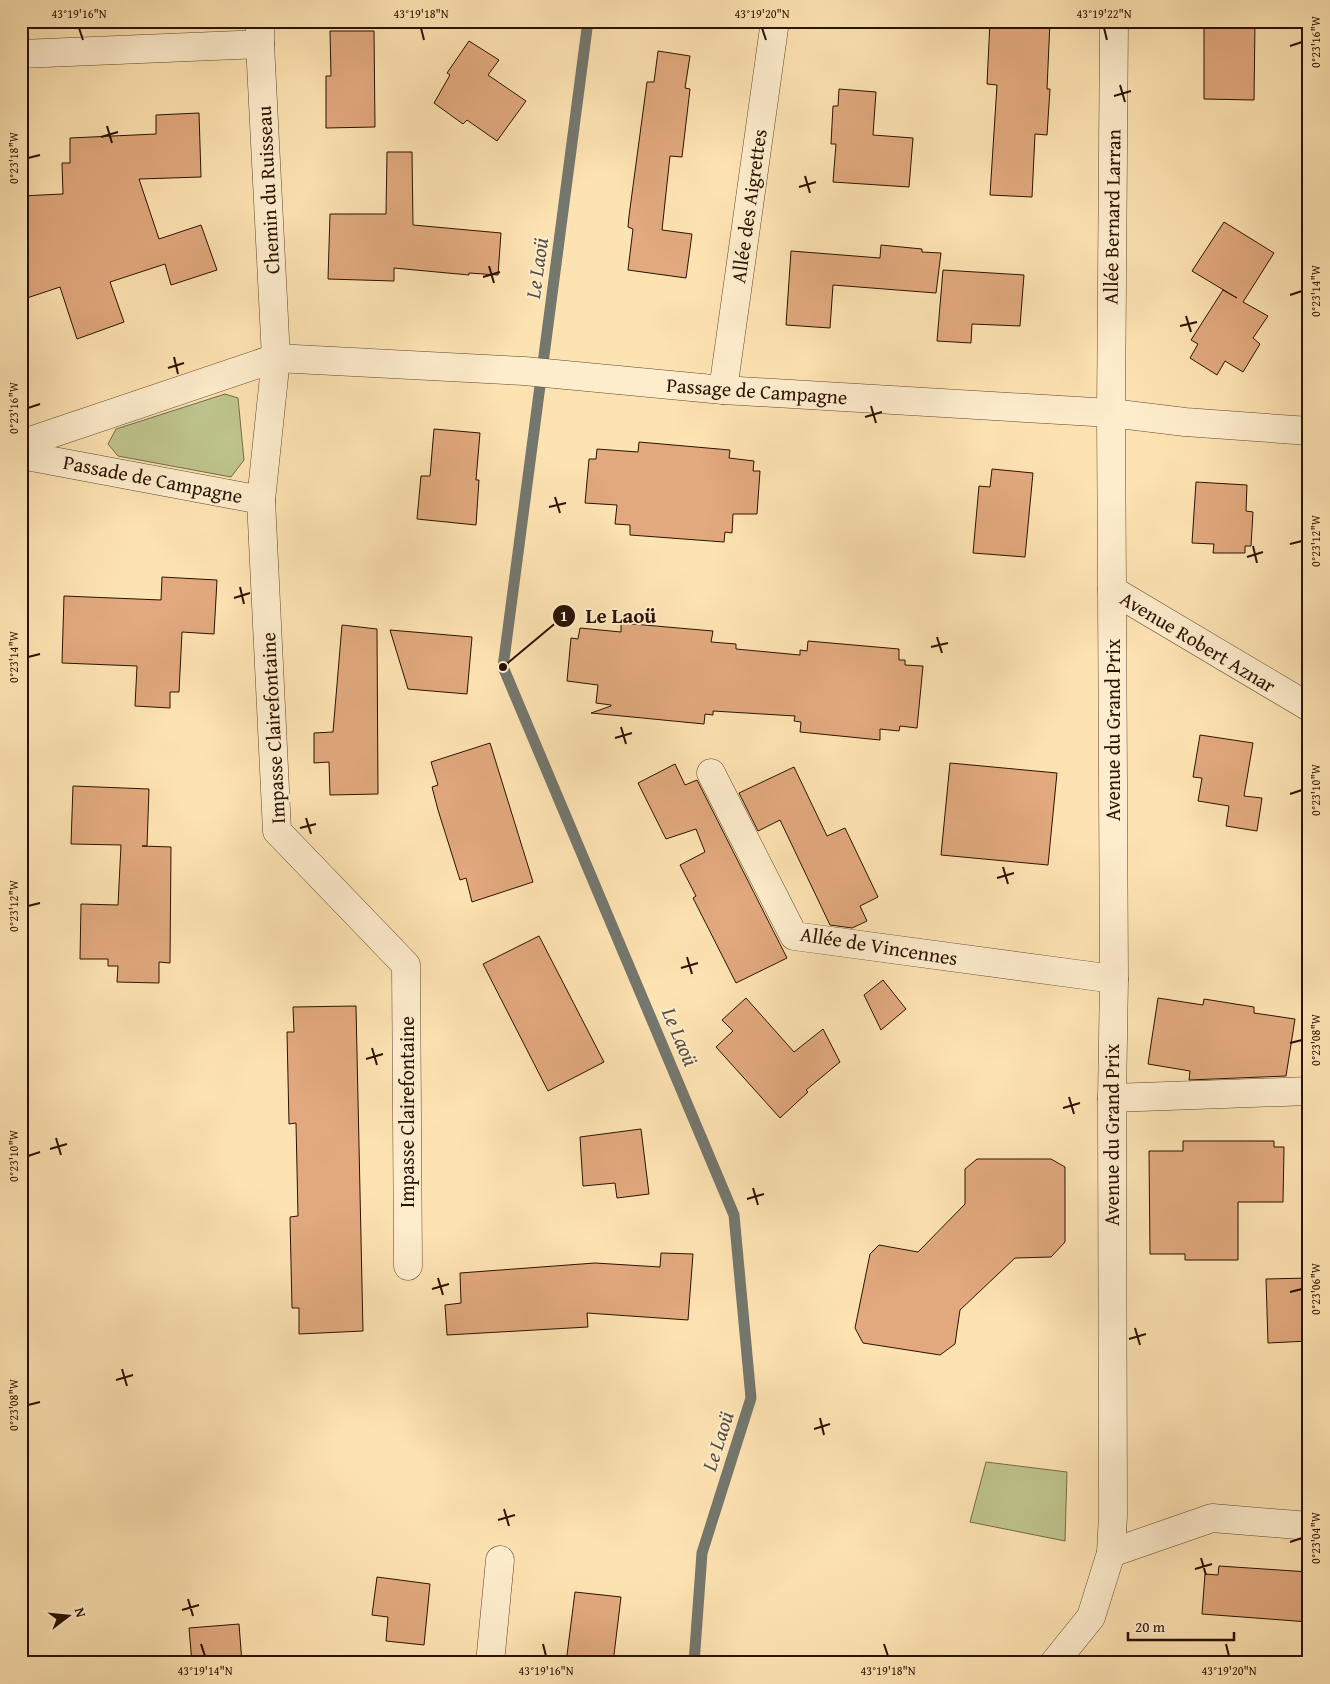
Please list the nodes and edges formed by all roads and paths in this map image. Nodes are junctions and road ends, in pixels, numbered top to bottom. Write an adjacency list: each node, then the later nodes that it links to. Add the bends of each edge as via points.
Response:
1 (775, 21): 7 (street, Allée des Aigrettes)
2 (1114, 21): 8 (street, Allée Bernard Larran)
3 (260, 32): 4 (street); 5 (street, Chemin du Ruisseau)
4 (21, 54)
5 (276, 358): 6 (street, Passade de Campagne); 10 (street, Passade de Campagne); 12 (street, Passade de Campagne)
6 (524, 371): 7 (street, Passage de Campagne)
7 (723, 390): 8 (street, Passage de Campagne)
8 (1111, 413): 9 (street, Passage de Campagne); 13 (street, Avenue Robert Aznar)
9 (1309, 431)
10 (21, 444)
11 (21, 454): 12 (street, Passade de Campagne)
12 (261, 500): 19 (street, Impasse Clairefontaine, via 277,831 406,965)
13 (1112, 590): 14 (street, Avenue Robert Aznar); 16 (street, Avenue du Grand Prix)
14 (1309, 707)
15 (711, 773): 16 (street, Allée de Vincennes, via 794,936)
16 (1114, 980): 18 (street, Avenue du Grand Prix)
17 (1309, 1091): 18 (street)
18 (1112, 1098): 21 (street, Avenue du Grand Prix)
19 (408, 1266)
20 (1309, 1526): 21 (street, via 1212,1518)
21 (1111, 1553): 24 (street, Avenue du Grand Prix, via 1091,1618)
22 (500, 1560): 23 (street)
23 (490, 1663)
24 (1054, 1663)

